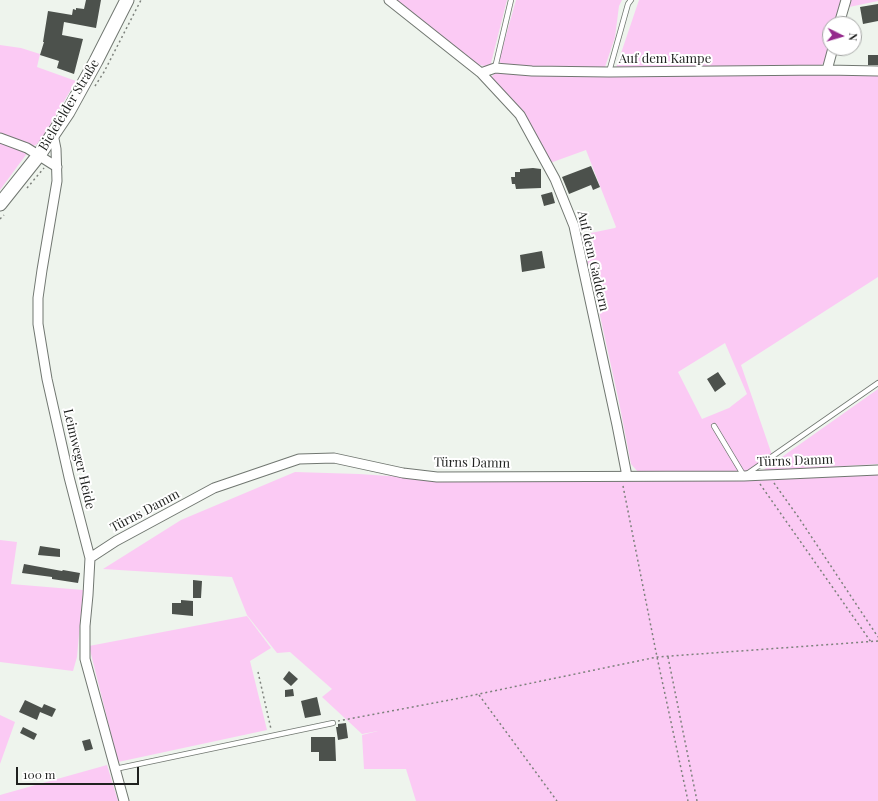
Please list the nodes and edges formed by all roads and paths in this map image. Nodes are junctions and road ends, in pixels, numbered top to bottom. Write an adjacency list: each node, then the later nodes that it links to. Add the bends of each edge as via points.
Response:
1 (127, 0): 13 (main road, Bielefelder Straße, via 89,74)
2 (389, 0): 12 (street, Auf dem Gaddern)
3 (512, 0): 8 (lane)
4 (631, 0): 11 (lane)
5 (846, 0): 6 (street)
6 (841, 16)
7 (831, 56): 9 (street)
8 (495, 68): 11 (street, Auf dem Kampe); 12 (street, Auf dem Kampe)
9 (827, 70): 10 (street, Auf dem Kampe); 11 (street, Auf dem Kampe)
10 (878, 70)
11 (609, 72)
12 (480, 73): 22 (street, Auf dem Gaddern, via 520,115 555,179 574,226 626,471)
13 (53, 134): 15 (main road, Bielefelder Straße); 16 (street, Leimweger Heide)
14 (0, 138): 15 (street)
15 (39, 155): 16 (street); 17 (main road, Bielefelder Straße)
16 (56, 167): 25 (street, Leimweger Heide, via 55,196 38,298 38,324 50,394)
17 (0, 204)
18 (878, 383): 23 (lane)
19 (714, 426): 23 (lane)
20 (878, 470): 21 (street, Türns Damm)
21 (769, 475): 24 (street, Türns Damm); 26 (path)
22 (623, 476): 23 (street, Türns Damm); 25 (street, Türns Damm, via 437,477 403,473 334,458 299,459 214,488 116,541); 29 (path)
23 (744, 476): 24 (street, Türns Damm)
24 (754, 476): 28 (path)
25 (90, 558): 35 (street, Leimweger Heide, via 85,659)
26 (878, 637)
27 (878, 641): 28 (path)
28 (871, 642): 30 (path)
29 (657, 657): 30 (path); 32 (path); 38 (path)
30 (668, 657): 39 (path)
31 (258, 672): 34 (path)
32 (478, 694): 33 (path); 37 (path)
33 (333, 723): 34 (lane)
34 (272, 735): 35 (lane)
35 (115, 768): 36 (street, Leimweger Heide)
36 (124, 801)
37 (557, 801)
38 (688, 801)
39 (697, 801)

